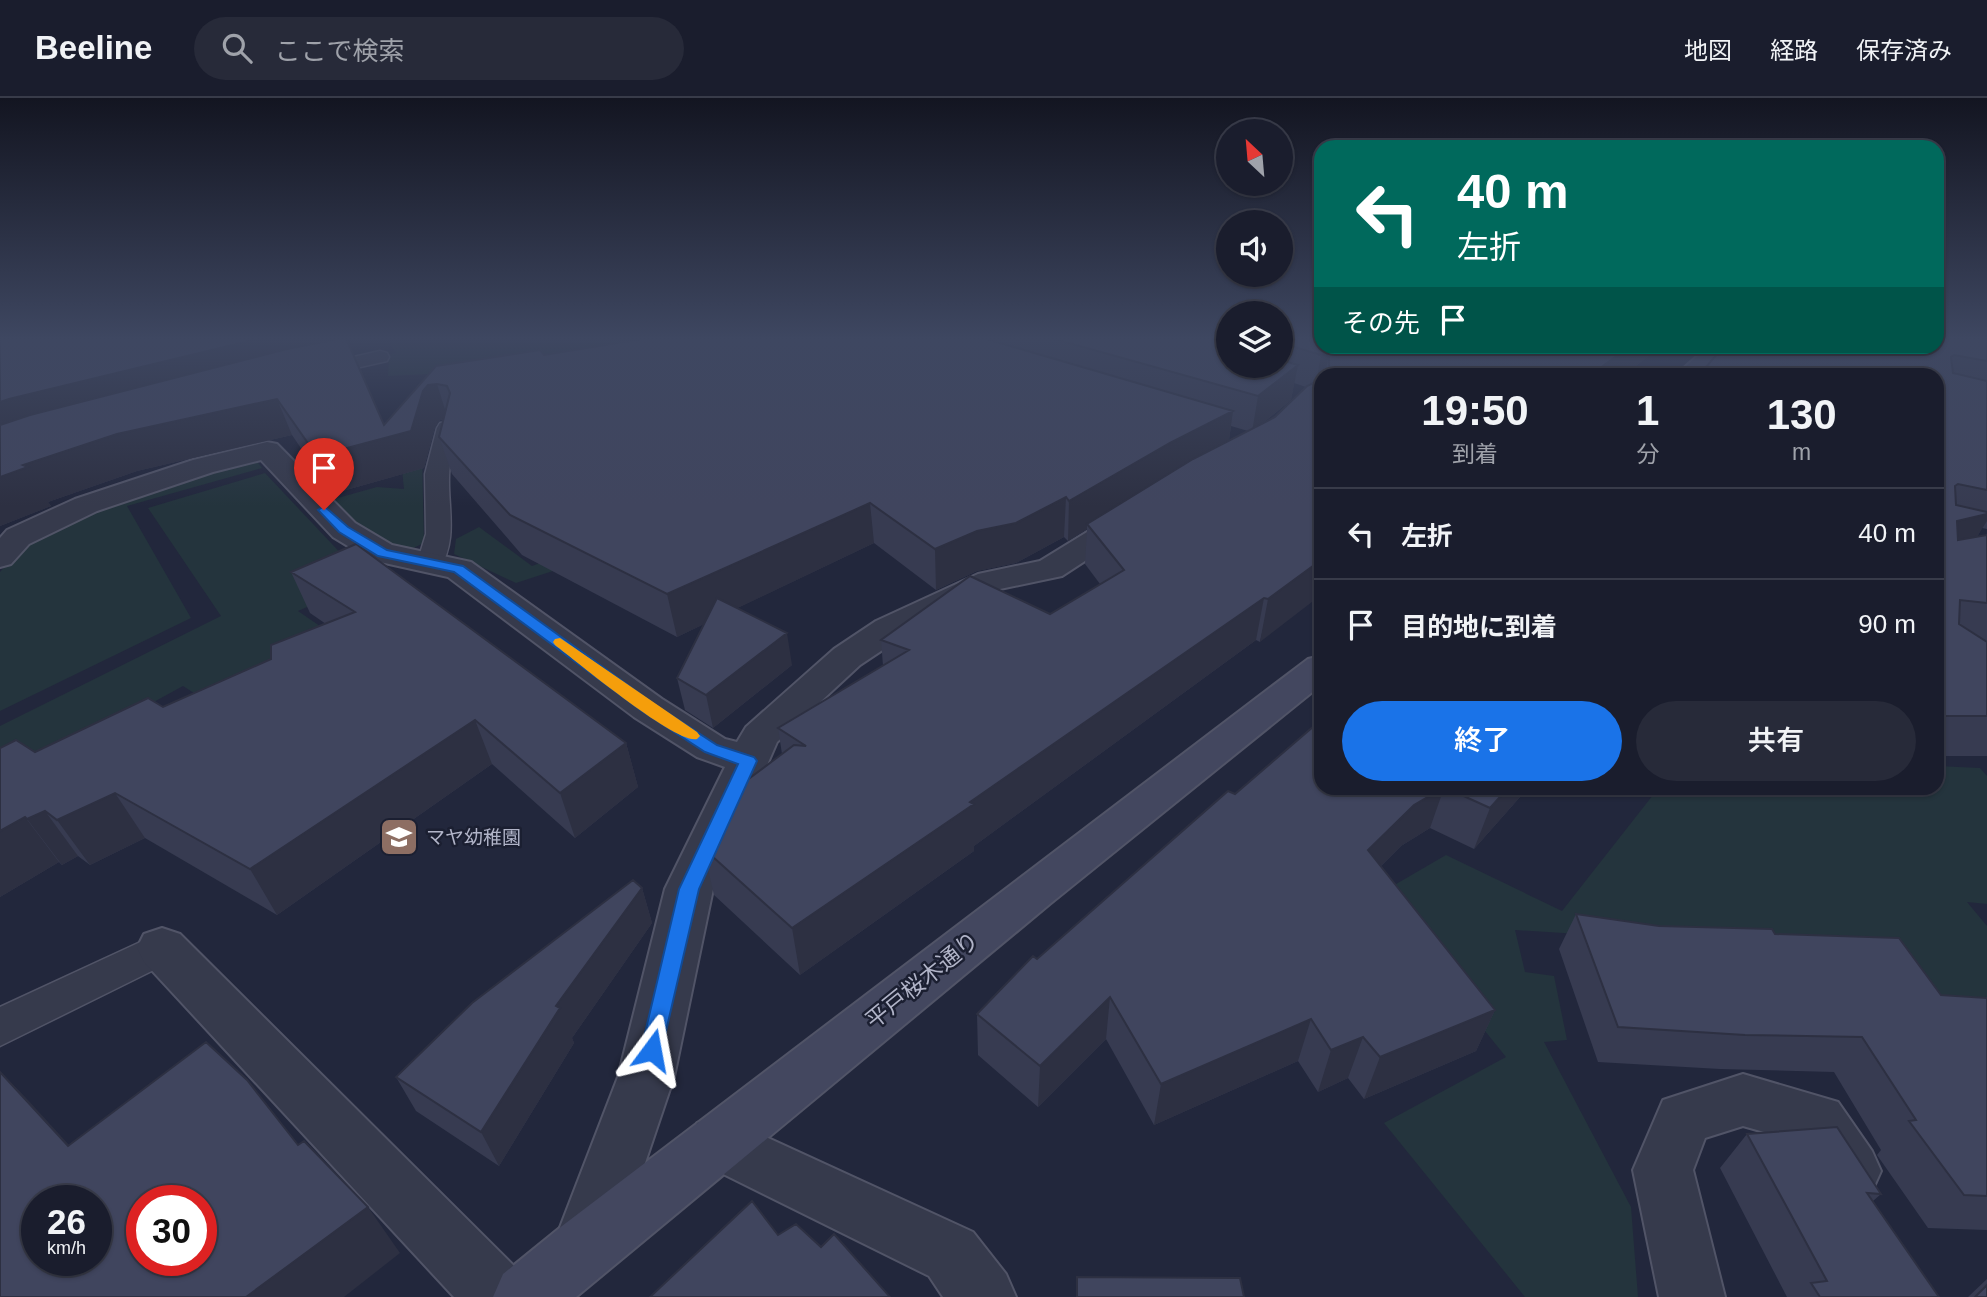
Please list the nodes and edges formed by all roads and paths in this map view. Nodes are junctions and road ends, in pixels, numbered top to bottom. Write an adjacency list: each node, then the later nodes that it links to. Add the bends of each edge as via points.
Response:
1 (448, 428): 4 (lane, via 437,474 439,534)
2 (1165, 496): 6 (street, via 1050,569 990,581 889,629 847,657 797,701 760,736)
3 (0, 557): 4 (street, via 18,537 86,505 267,450 344,530 382,553)
4 (430, 563): 6 (street, via 459,569 648,708 711,748)
5 (1314, 672): 9 (main road, 平戸桜木通り)
6 (748, 761): 11 (street, via 689,889 646,1077)
7 (162, 948): 8 (lane); 12 (street)
8 (0, 1027)
9 (718, 1142): 11 (main road, 平戸桜木通り); 14 (street, via 951,1254)
10 (1883, 1220): 15 (street, via 1818,1121 1743,1100 1683,1119 1663,1170)
11 (584, 1248): 13 (main road, 平戸桜木通り)
12 (499, 1297)
13 (526, 1297)
14 (983, 1297)
15 (1692, 1297)

